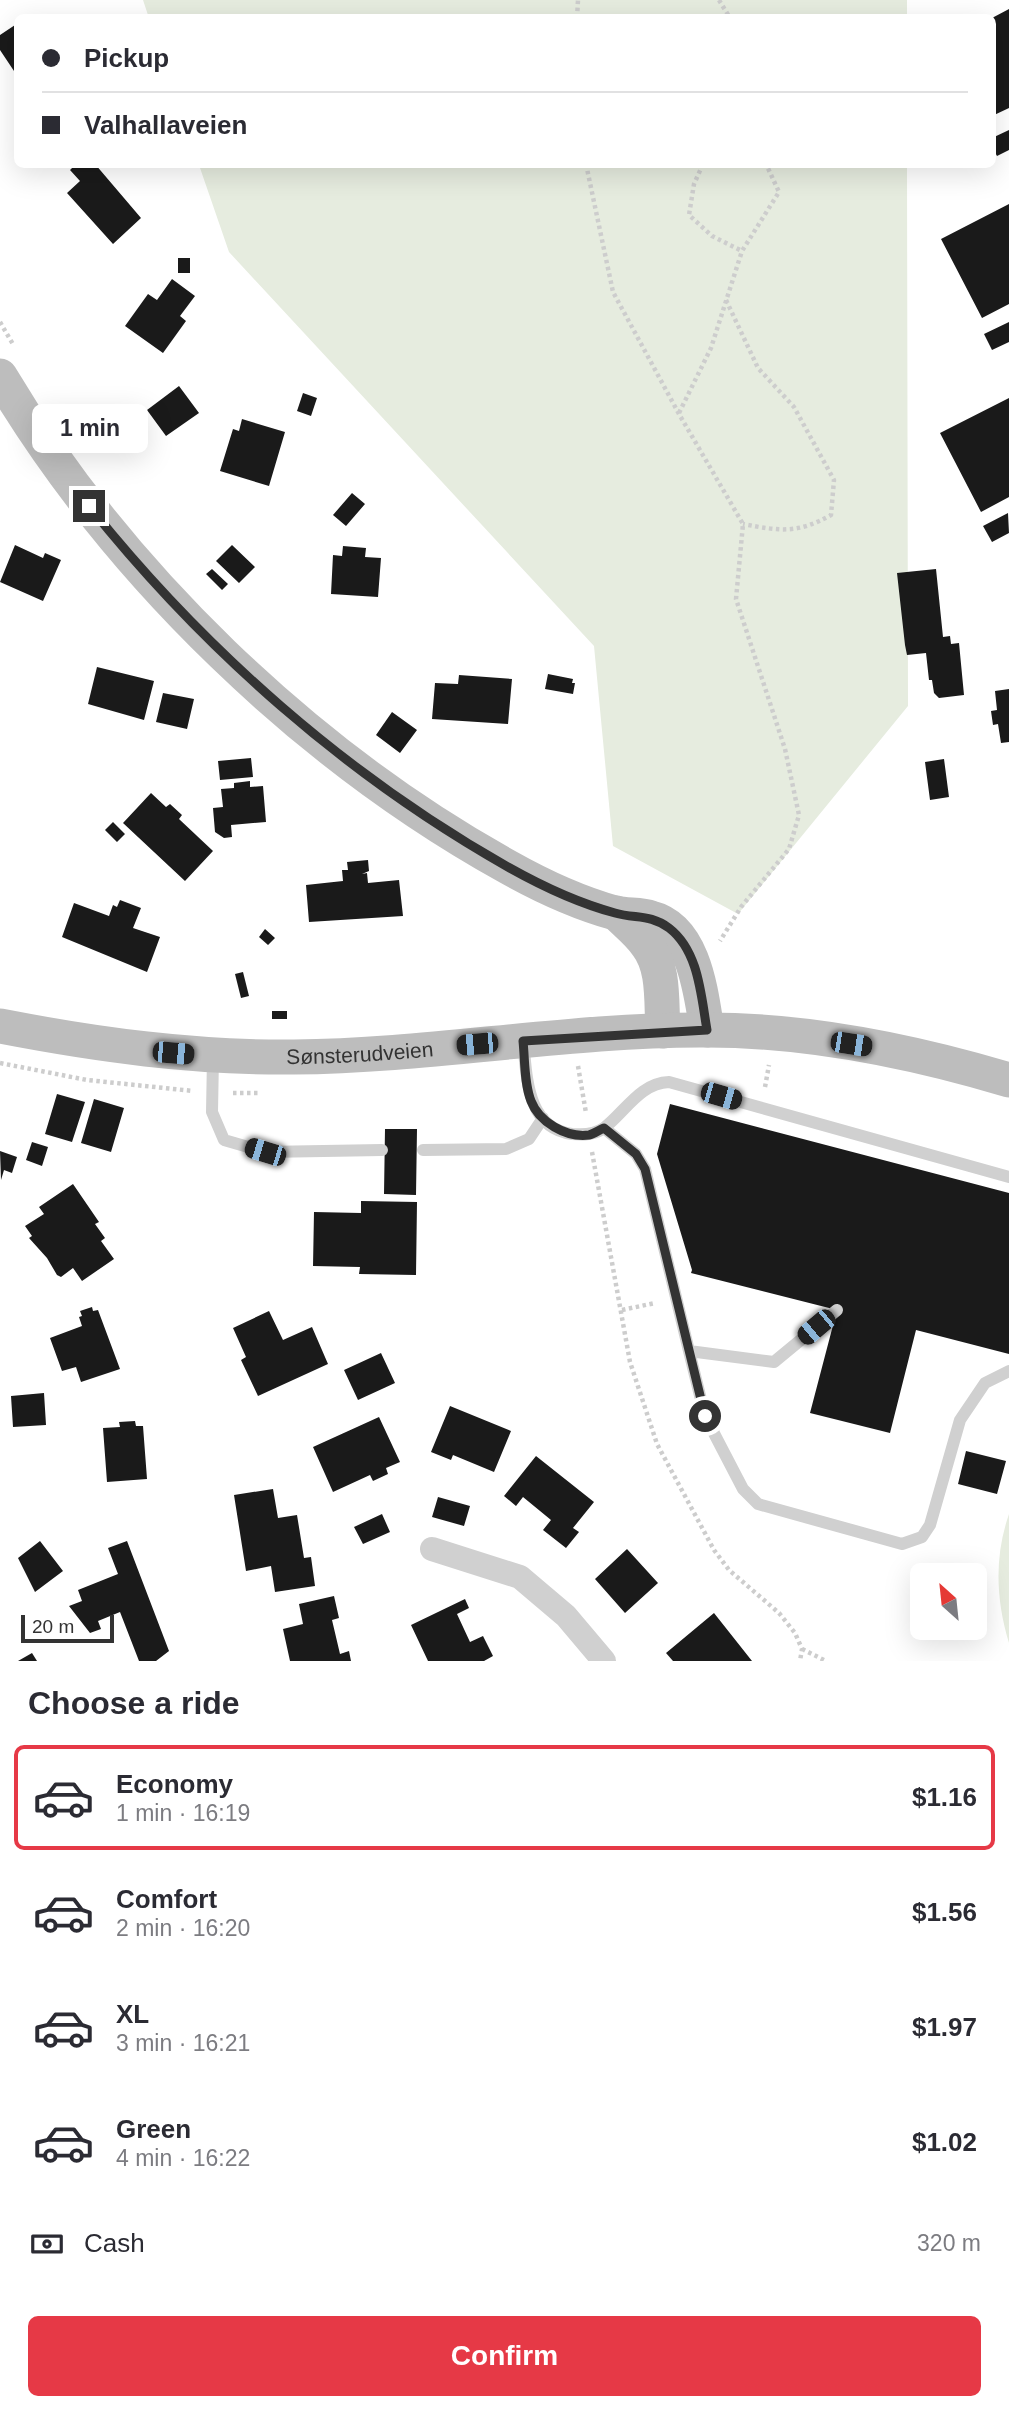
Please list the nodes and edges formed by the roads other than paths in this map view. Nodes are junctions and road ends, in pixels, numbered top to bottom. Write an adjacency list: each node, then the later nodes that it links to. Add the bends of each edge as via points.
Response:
1 (7, 361): 2 (street, via 75,490 201,631 299,721 370,778 478,850 529,878)
2 (616, 913): 4 (street, via 654,918 683,942 698,977); 5 (street, via 655,958)
3 (0, 1026): 7 (street, Sønsterudveien, via 114,1046)
4 (707, 1030): 5 (street, Sønsterudveien); 8 (street, Sønsterudveien, via 831,1041 957,1065)
5 (663, 1031): 6 (street, Sønsterudveien)
6 (523, 1041): 7 (street, Sønsterudveien, via 298,1057); 9 (lane, via 531,1100)
7 (213, 1056): 11 (lane, via 212,1112 224,1140 265,1152)
8 (1009, 1080)
9 (543, 1118): 10 (lane, via 569,1133 589,1135); 12 (lane, via 530,1139 506,1149)
10 (604, 1128): 13 (lane, via 647,1088 662,1082); 15 (lane, via 636,1154 645,1169)
11 (382, 1150)
12 (423, 1150)
13 (1009, 1177)
14 (837, 1310): 15 (lane, via 774,1362)
15 (689, 1351): 16 (lane, via 705,1416 743,1489 758,1504 902,1544 922,1537 930,1525 960,1420 985,1383)
16 (1009, 1371)
17 (432, 1549): 18 (street, via 520,1577 566,1616)
18 (604, 1661)

